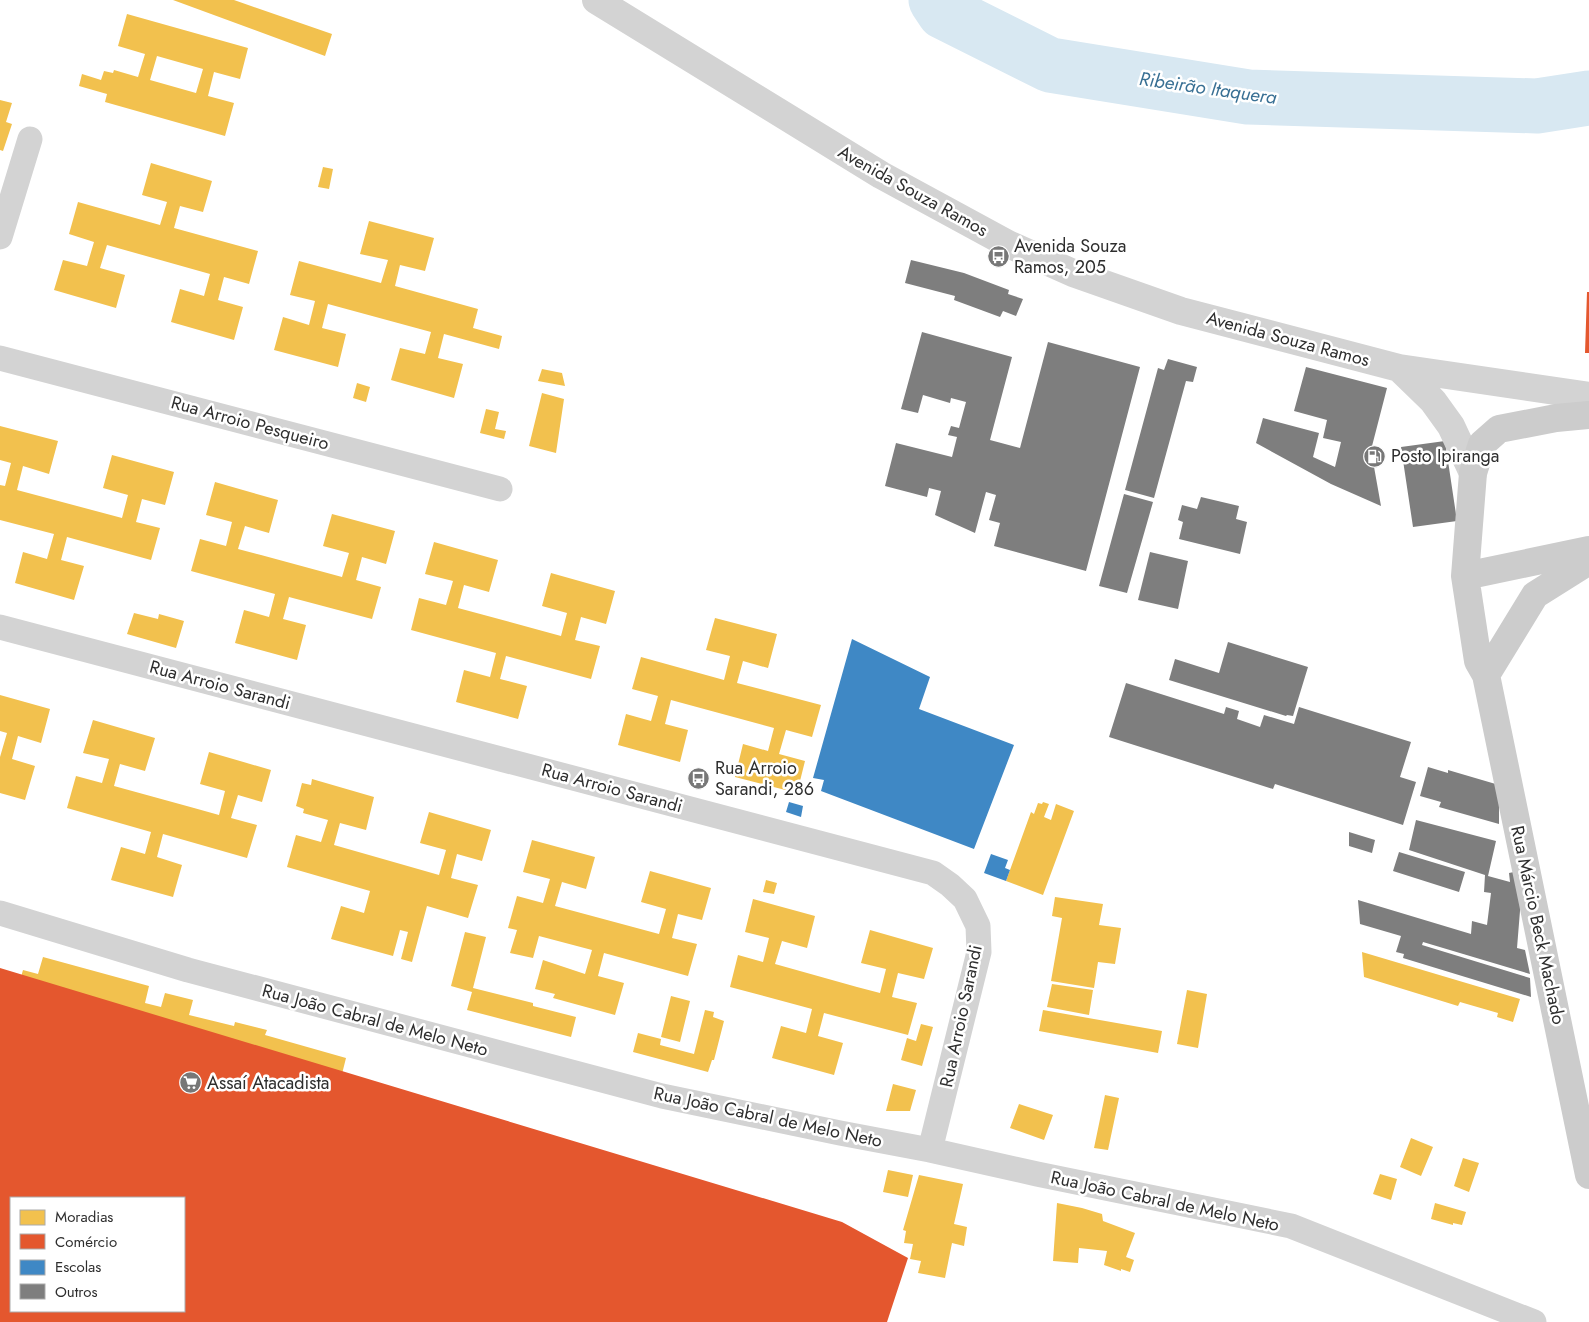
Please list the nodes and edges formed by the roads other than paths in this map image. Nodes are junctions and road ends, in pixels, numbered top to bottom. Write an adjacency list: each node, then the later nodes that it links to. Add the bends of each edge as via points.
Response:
1 (596, 0): 5 (street, Avenida Souza Ramos, via 881,175 1008,244 1073,273 1182,311)
2 (30, 139): 3 (street)
3 (0, 237)
4 (0, 358): 9 (street, Rua Arroio Pesqueiro)
5 (1399, 368): 6 (street, Avenida Souza Ramos); 8 (street, Avenida Souza Ramos, via 1434,401 1451,426)
6 (1589, 396)
7 (1589, 415): 8 (main road, Avenida Souza Ramos, via 1499,429 1482,444)
8 (1472, 473): 12 (main road, Avenida Souza Ramos)
9 (500, 489)
10 (1589, 550): 12 (main road)
11 (1589, 561): 14 (main road, via 1535,595)
12 (1466, 576): 14 (main road, Rua Márcio Beck Machado, via 1478,661)
13 (0, 627): 16 (street, Rua Arroio Sarandi, via 933,873 965,899 978,926 979,952)
14 (1486, 674): 17 (main road, Rua Márcio Beck Machado)
15 (0, 913): 16 (street, Rua João Cabral de Melo Neto, via 188,970 662,1096)
16 (930, 1150): 18 (street, Rua João Cabral de Melo Neto, via 1291,1226)
17 (1589, 1175)
18 (1534, 1322)

